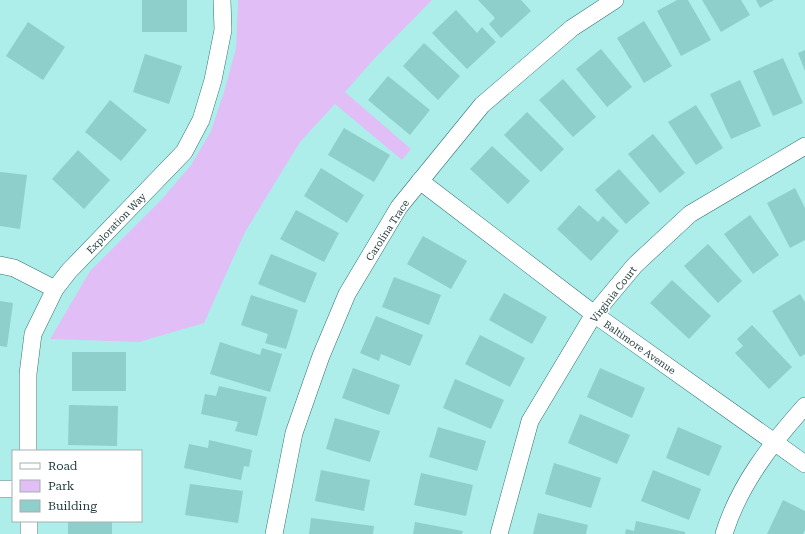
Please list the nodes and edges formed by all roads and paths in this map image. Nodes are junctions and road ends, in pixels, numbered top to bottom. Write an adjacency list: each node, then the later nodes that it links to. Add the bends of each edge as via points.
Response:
1 (222, 0): 6 (street, Exploration Way, via 223,30 213,80 201,120 184,152 69,271)
2 (615, 0): 4 (street, Carolina Trace, via 572,28 482,105)
3 (805, 146): 7 (street, Virginia Court, via 690,214 635,265)
4 (420, 181): 7 (street, Baltimore Avenue); 16 (street, Carolina Trace, via 400,207 346,294 294,433)
5 (0, 265): 6 (street, via 14,268)
6 (55, 289): 10 (street, Exploration Way, via 33,334 28,374)
7 (594, 314): 9 (street, Baltimore Avenue); 17 (street, Virginia Court, via 530,421)
8 (805, 406): 9 (street)
9 (774, 443): 11 (street, Baltimore Avenue); 18 (street, via 744,487)
10 (28, 450)
11 (805, 464)
12 (0, 489): 13 (street)
13 (12, 489)
14 (29, 522): 15 (street)
15 (29, 534)
16 (274, 534)
17 (499, 534)
18 (724, 534)

